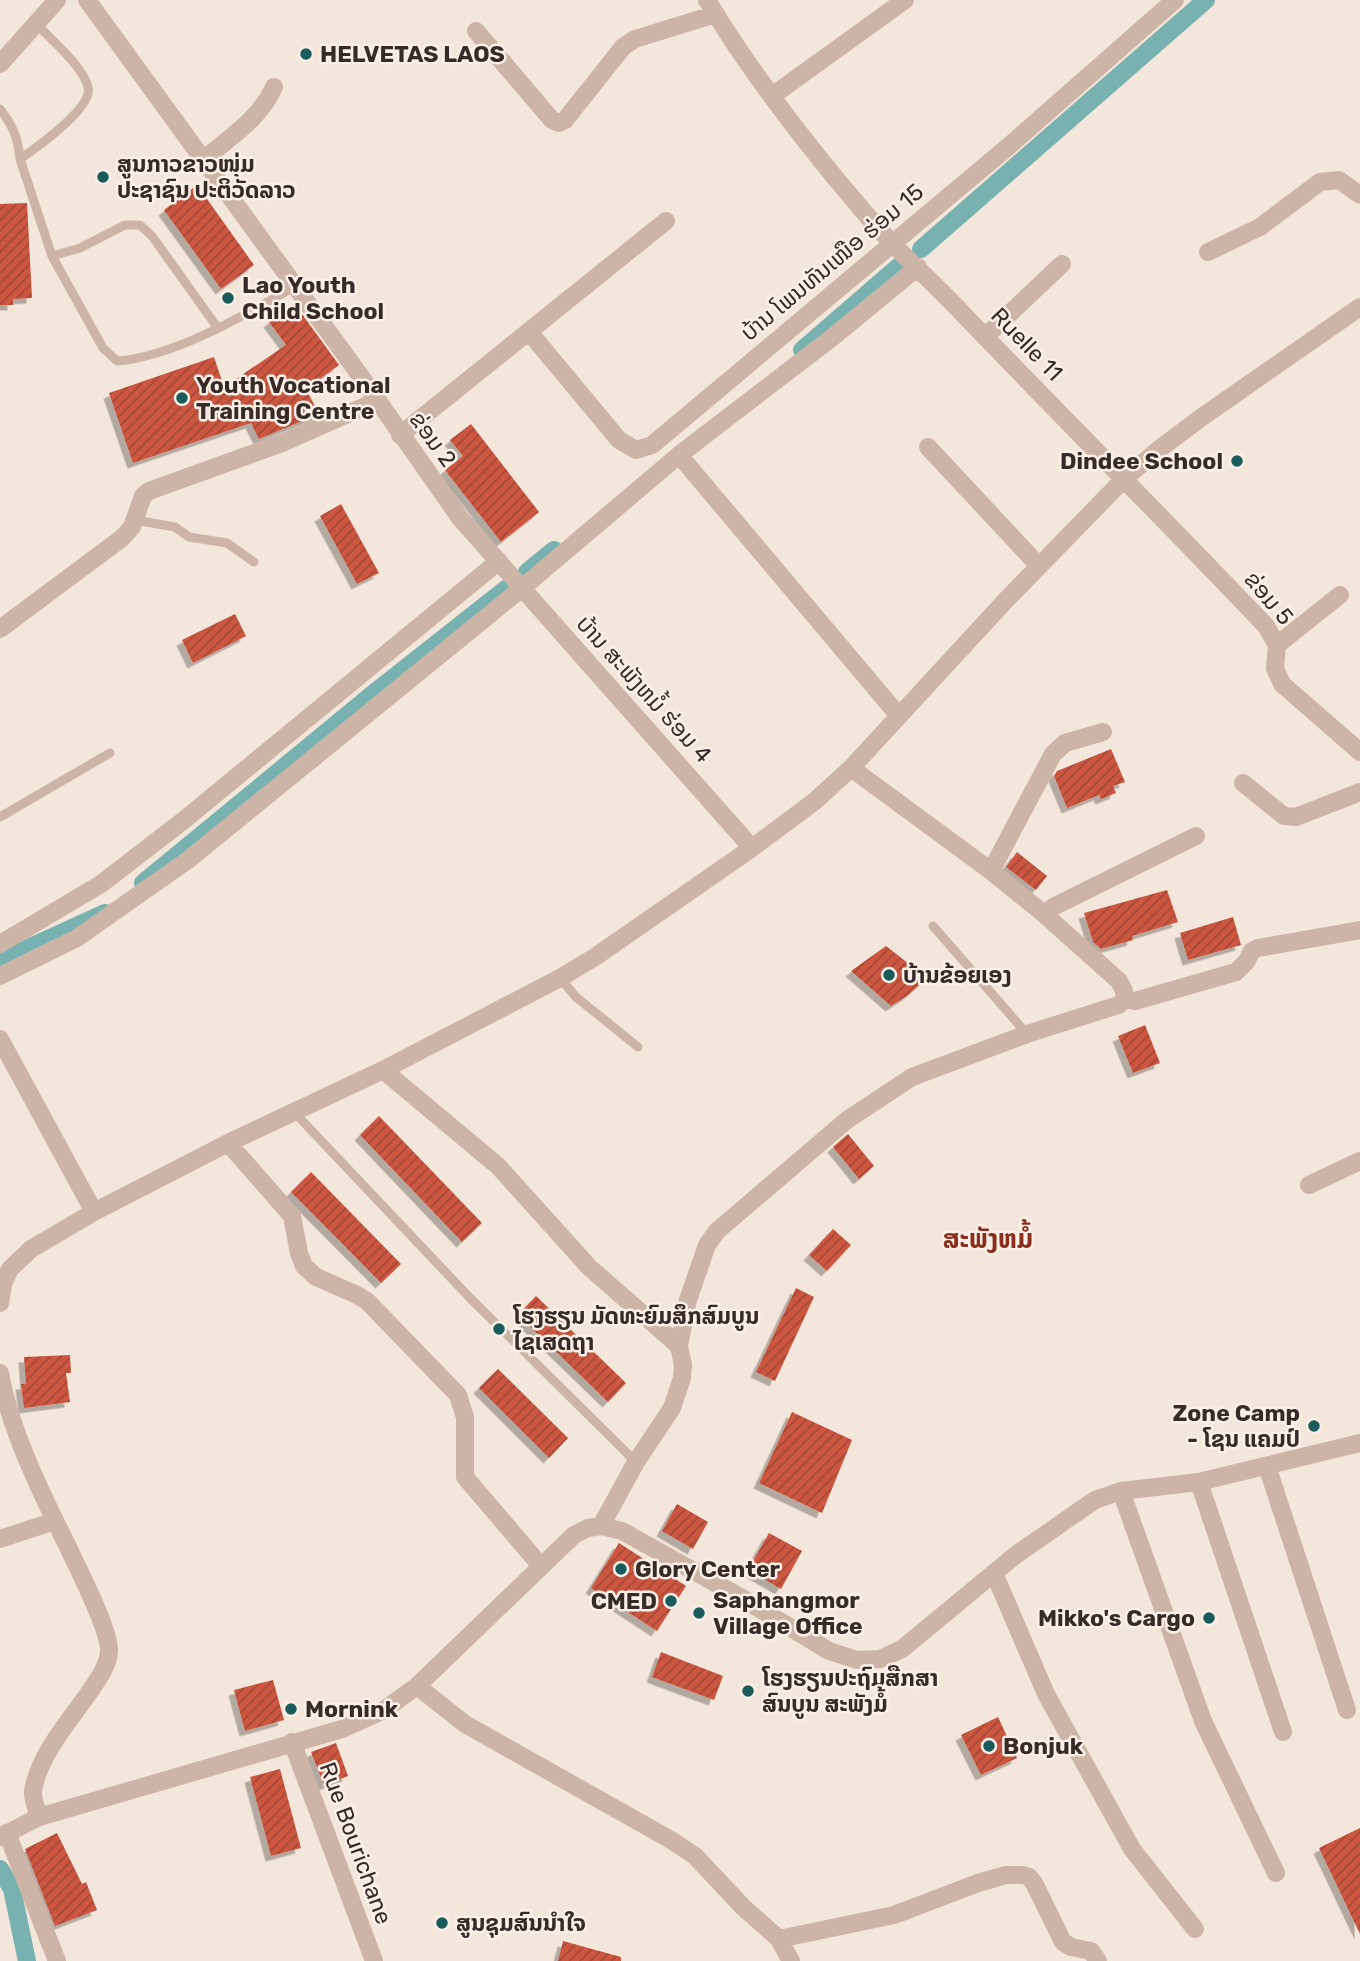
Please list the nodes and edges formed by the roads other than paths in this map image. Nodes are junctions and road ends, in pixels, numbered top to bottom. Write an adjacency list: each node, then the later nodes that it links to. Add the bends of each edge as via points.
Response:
1 (57, 0): 6 (street)
2 (87, 0): 13 (street, ຂ່ອມ 2)
3 (905, 0): 10 (street)
4 (1175, 0): 16 (street, ບ້ານ ໂພນທັນເໜືອ ຮ່ອມ 15)
5 (712, 7): 7 (street, via 623,47 559,123); 10 (street, Ruelle 11)
6 (37, 24): 8 (street); 12 (lane, via 75,66 89,93 83,106)
7 (476, 31)
8 (0, 64)
9 (274, 87): 13 (street, via 256,116)
10 (772, 96): 16 (street, Ruelle 11)
11 (0, 109): 12 (lane, via 18,137)
12 (20, 159): 18 (lane)
13 (203, 160): 21 (street, ຂ່ອມ 2)
14 (1360, 195): 17 (street, via 1339,180 1320,183 1260,227)
15 (666, 221): 24 (street)
16 (893, 244): 20 (street, Ruelle 11); 24 (street, ບ້ານ ໂພນທັນເໜືອ ຮ່ອມ 15, via 652,445 636,450 620,440)
17 (1208, 252)
18 (52, 256): 23 (lane, via 80,248 125,225 140,225); 23 (lane, via 103,348 117,361 136,359)
19 (1062, 264): 25 (street)
20 (918, 267): 25 (street, Ruelle 11); 29 (street)
21 (294, 287): 23 (lane); 26 (street, ຂ່ອມ 2)
22 (1357, 314): 30 (street, via 1202,418)
23 (218, 327)
24 (530, 333): 27 (street)
25 (985, 337): 30 (street, Ruelle 11)
26 (377, 401): 27 (street, ຂ່ອມ 2); 31 (street, via 282,443 149,491)
27 (400, 435): 32 (street, ຂ່ອມ 2, via 460,518)
28 (929, 447): 34 (street)
29 (679, 456): 35 (street); 39 (street)
30 (1125, 478): 34 (street); 38 (street, ຂ່ອມ 5, via 1266,626)
31 (135, 520): 33 (lane, via 227,543); 37 (street, via 122,538)
32 (499, 561): 35 (street, ບ້ານ ສະພັງຫມໍ້ ຮ່ອມ 4); 53 (street, via 101,884)
33 (254, 562)
34 (1039, 566): 39 (street)
35 (522, 588): 48 (street, ບ້ານ ສະພັງຫມໍ້ ຮ່ອມ 4); 54 (street, via 188,860 77,938)
36 (1340, 595): 38 (street)
37 (0, 629)
38 (1277, 645): 41 (street, ຂ່ອມ 5, via 1275,668 1282,684)
39 (899, 716): 43 (street)
40 (1103, 732): 49 (street, via 1065,743 1053,754)
41 (1360, 752)
42 (110, 753): 46 (lane)
43 (851, 768): 48 (street, via 816,801); 49 (street)
44 (1243, 783): 45 (street, via 1284,816 1296,817)
45 (1360, 792)
46 (0, 817)
47 (1196, 836): 50 (street)
48 (752, 848): 55 (street)
49 (991, 871): 50 (street)
50 (1044, 914): 56 (street, via 1119,981)
51 (933, 926): 57 (lane)
52 (1360, 930): 56 (street, via 1258,948 1236,972)
53 (0, 944)
54 (0, 976)
55 (561, 978): 59 (lane, via 576,997); 60 (street)
56 (1125, 999): 57 (street, via 1109,1009)
57 (1027, 1034): 67 (street, via 912,1077 847,1120 718,1231 707,1245 688,1300)
58 (0, 1039): 65 (street)
59 (638, 1047)
60 (383, 1070): 61 (street); 67 (street, via 499,1166 589,1267)
61 (294, 1112): 62 (street); 70 (lane, via 470,1298)
62 (228, 1143): 65 (street); 77 (street, via 292,1216 304,1266 316,1278 367,1301 458,1395 465,1417 465,1477)
63 (1360, 1161): 64 (street)
64 (1309, 1185)
65 (94, 1212): 66 (street, via 31,1249 10,1269)
66 (0, 1303)
67 (679, 1346): 70 (street, via 682,1378 672,1408)
68 (0, 1373): 74 (street, via 12,1421)
69 (1360, 1443): 71 (street)
70 (636, 1462): 75 (street)
71 (1267, 1466): 72 (street); 80 (street)
72 (1199, 1482): 73 (street); 81 (street)
73 (1121, 1491): 78 (street, via 1095,1500); 85 (street, via 1202,1721)
74 (55, 1521): 76 (street); 83 (street, via 86,1583 109,1651 104,1669 40,1769 32,1794)
75 (601, 1526): 77 (street, via 574,1535); 78 (street, via 622,1531 828,1651 857,1660 880,1659 902,1649)
76 (0, 1539)
77 (540, 1565): 79 (street)
78 (994, 1573): 86 (street, via 1046,1694 1132,1849)
79 (417, 1686): 82 (street, via 363,1720); 87 (street, via 465,1724 695,1856)
80 (1348, 1710)
81 (1283, 1732)
82 (292, 1742): 83 (street); 89 (street, Rue Bourichane)
83 (39, 1817): 84 (street)
84 (3, 1836): 88 (street)
85 (1276, 1873)
86 (1195, 1928)
87 (779, 1939): 90 (street); 91 (street, via 894,1915 985,1881 1023,1875 1034,1883 1063,1942 1091,1951)
88 (57, 1961)
89 (374, 1961)
90 (791, 1961)
91 (1098, 1961)

